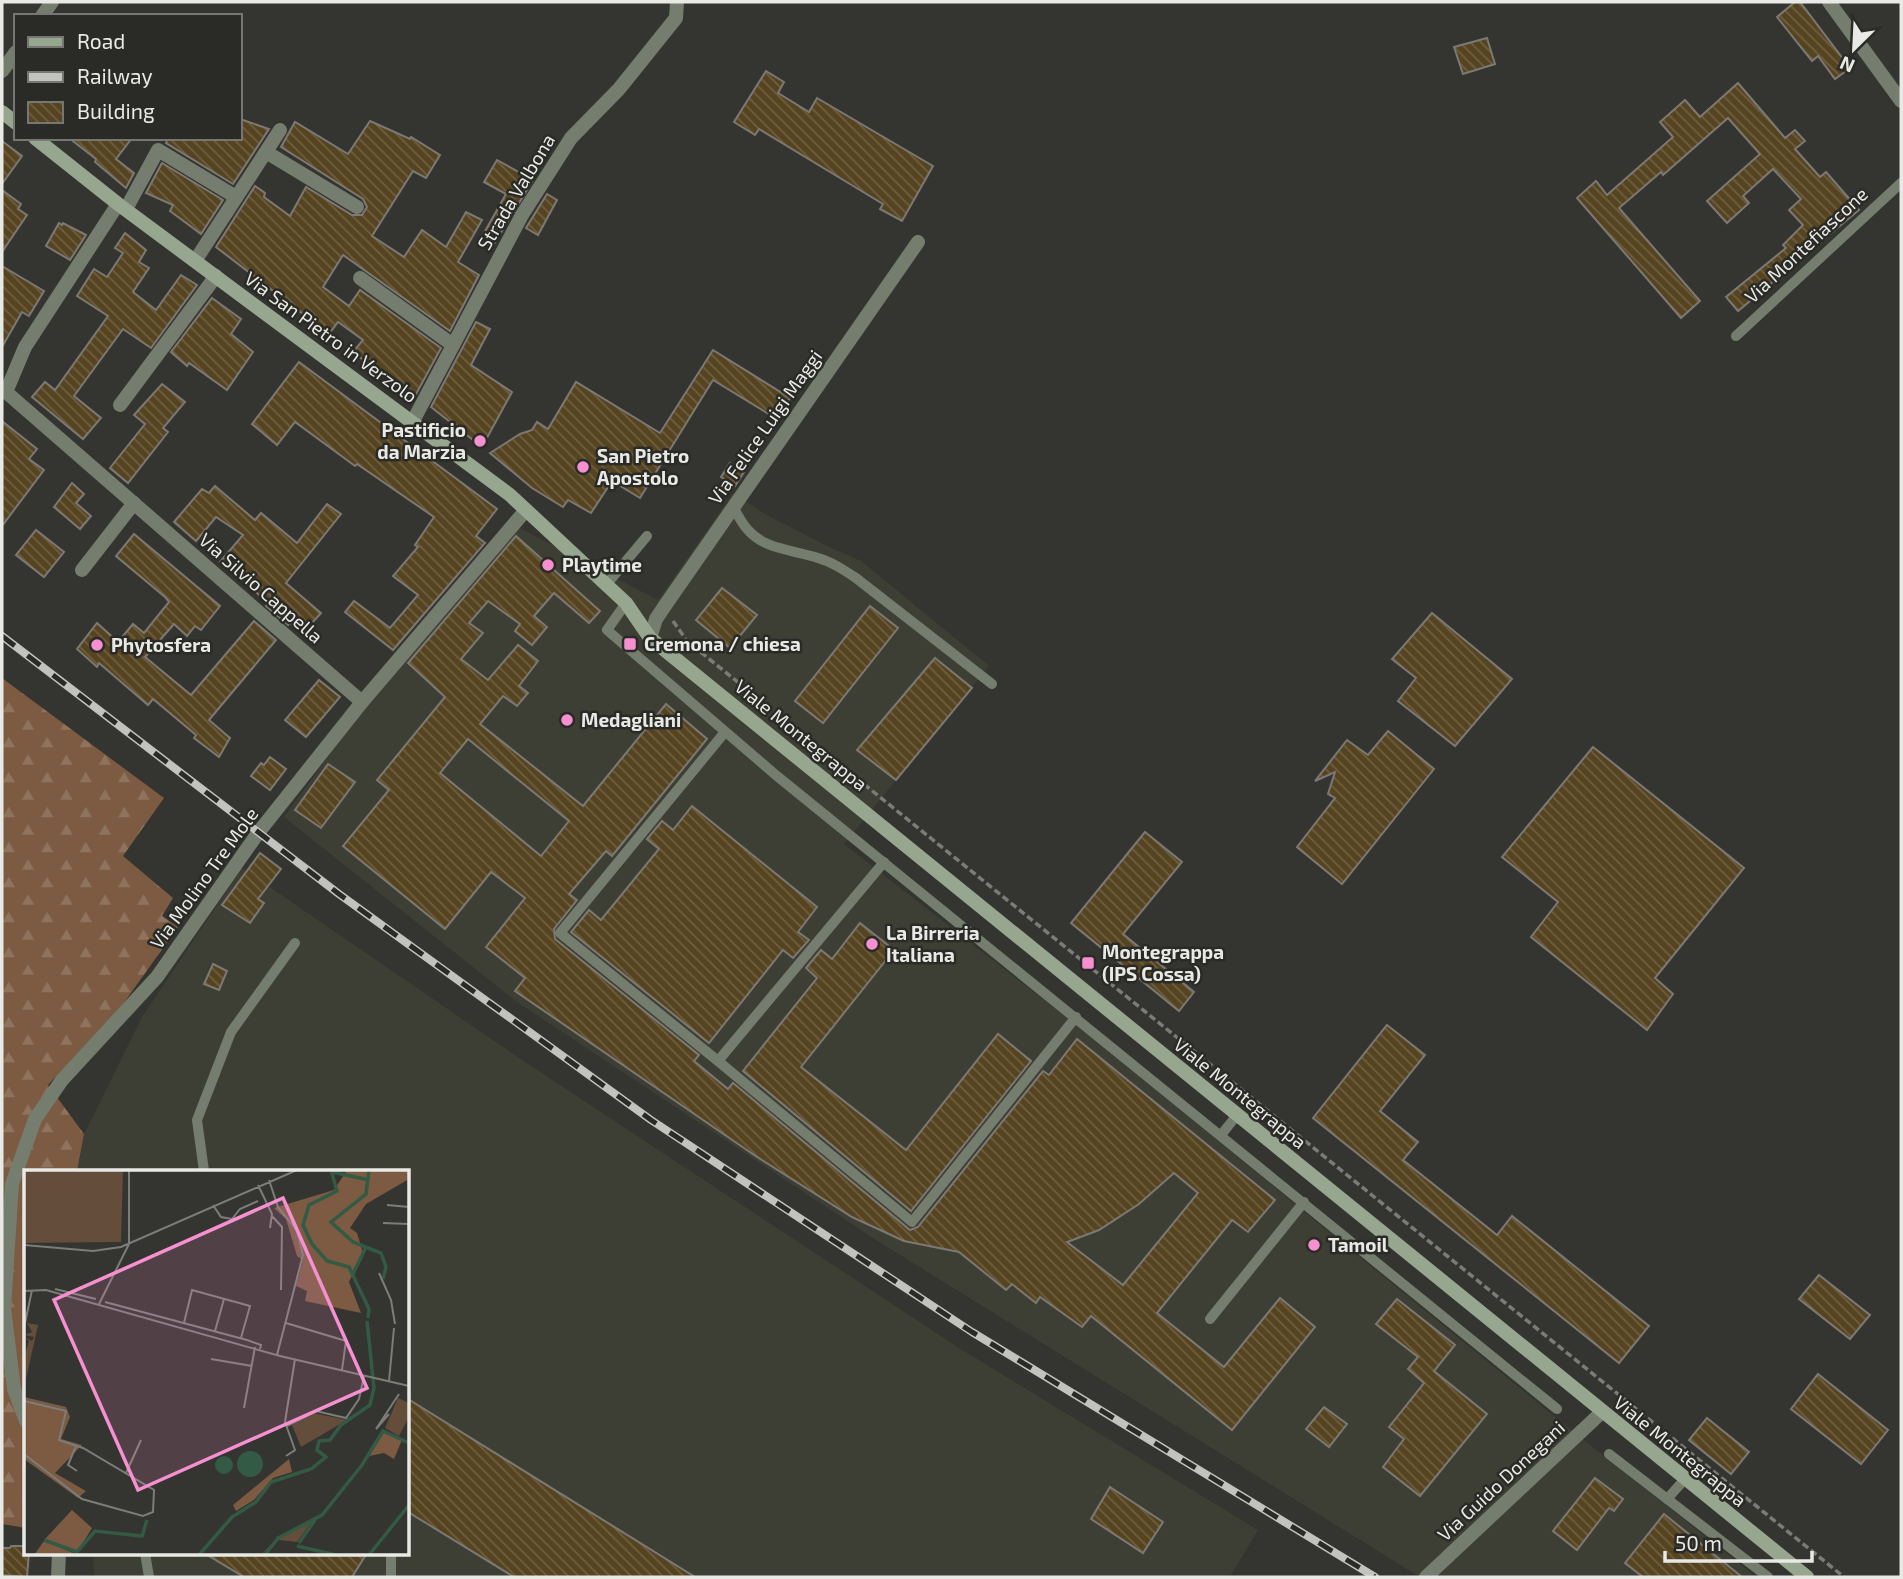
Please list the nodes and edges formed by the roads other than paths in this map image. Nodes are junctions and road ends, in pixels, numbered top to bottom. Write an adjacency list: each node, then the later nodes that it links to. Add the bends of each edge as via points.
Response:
1 (677, 2): 18 (street, Strada Valbona, via 676,18 619,89 571,138 522,215)
2 (1829, 2): 5 (street)
3 (14, 55): 4 (street)
4 (2, 71)
5 (1901, 101)
6 (280, 130): 8 (street)
7 (38, 140): 11 (main road, Via San Pietro in Verzolo)
8 (266, 152): 10 (street); 12 (street)
9 (1901, 183): 17 (lane, Via Montefiascone)
10 (236, 197): 11 (street, Via Silvio Cappella, via 158,150); 14 (street)
11 (122, 207): 14 (main road, Via San Pietro in Verzolo); 19 (street, Via Silvio Cappella, via 25,347)
12 (357, 207)
13 (918, 242): 23 (street, Via Felice Luigi Maggi)
14 (195, 261): 15 (main road, Via San Pietro in Verzolo)
15 (216, 276): 20 (street); 21 (main road, Via San Pietro in Verzolo)
16 (360, 278): 18 (street)
17 (1736, 336)
18 (453, 345): 21 (street, Strada Valbona)
19 (4, 395): 22 (street, Via Silvio Cappella)
20 (120, 405)
21 (413, 421): 24 (main road, Via San Pietro in Verzolo)
22 (134, 503): 26 (street); 31 (street, Via Silvio Cappella)
23 (733, 507): 29 (street, Via Felice Luigi Maggi, via 656,619); 30 (lane, via 748,532 764,543 840,567)
24 (526, 510): 27 (main road, Via San Pietro in Verzolo); 31 (street, Via Molino Tre Mole)
25 (648, 536): 27 (lane)
26 (82, 570)
27 (606, 585): 28 (main road, Via San Pietro in Verzolo)
28 (626, 603): 29 (main road, Via San Pietro in Verzolo); 32 (lane, via 607,630)
29 (650, 638): 37 (main road, Viale Montegrappa)
30 (992, 684)
31 (362, 702): 44 (street, Via Molino Tre Mole, via 258,833 157,976 62,1080 36,1119 12,1184 4,1308 14,1389)
32 (725, 733): 33 (lane); 36 (lane, via 560,933)
33 (884, 862): 35 (lane); 36 (lane)
34 (295, 943): 39 (lane, via 230,1032 197,1120)
35 (1076, 1017): 36 (lane, via 912,1222); 38 (lane)
36 (718, 1061)
37 (1237, 1115): 38 (lane); 43 (main road, Viale Montegrappa)
38 (1221, 1135): 40 (lane)
39 (204, 1170)
40 (1304, 1202): 41 (lane); 42 (lane)
41 (1210, 1319)
42 (1557, 1409)
43 (1602, 1412): 46 (main road, Viale Montegrappa); 54 (street, Via Guido Donegani)
44 (24, 1416)
45 (1609, 1454): 47 (lane)
46 (1685, 1479): 47 (lane); 56 (main road, Viale Montegrappa)
47 (1667, 1499): 55 (lane)
48 (59, 1554): 51 (street)
49 (145, 1554): 52 (lane)
50 (391, 1554): 53 (lane)
51 (58, 1577)
52 (149, 1577)
53 (391, 1577)
54 (1426, 1577)
55 (1768, 1577)
56 (1807, 1577)

